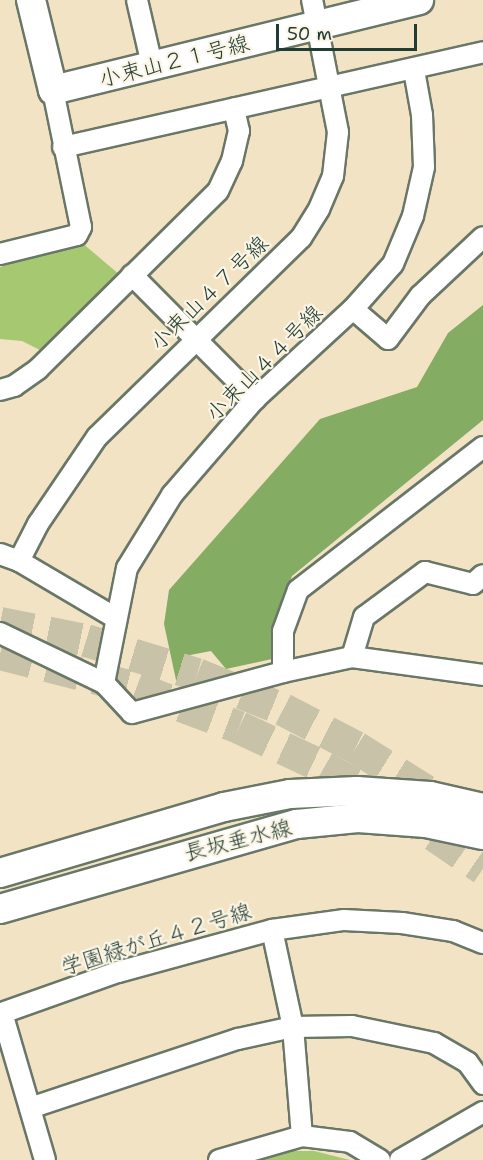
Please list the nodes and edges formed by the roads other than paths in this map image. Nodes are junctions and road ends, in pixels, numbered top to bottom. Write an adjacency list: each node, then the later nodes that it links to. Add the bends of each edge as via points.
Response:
1 (31, 0): 9 (main road)
2 (137, 0): 6 (street)
3 (419, 0): 4 (main road, 小束山２１号線)
4 (315, 13): 6 (main road, 小束山２１号線); 8 (street, 小束山４７号線)
5 (483, 52): 7 (street)
6 (152, 65): 9 (main road, 小束山２１号線)
7 (414, 70): 8 (street); 15 (street, 小束山４４号線, via 422,115 424,167 413,216 393,264)
8 (329, 84): 10 (street); 16 (street, 小束山４７号線, via 338,132 333,176 319,209 301,238)
9 (53, 90): 11 (street)
10 (234, 110): 11 (street); 14 (street, via 239,130 232,161 218,191)
11 (63, 147): 13 (street, via 81,227 77,235)
12 (483, 237): 15 (street, via 420,296 388,339)
13 (0, 254)
14 (132, 275): 16 (street); 17 (street, via 38,369 14,386)
15 (353, 309): 18 (street, 小束山４４号線)
16 (195, 341): 18 (street); 21 (street, 小束山４７号線, via 97,437 38,524)
17 (0, 390)
18 (255, 399): 23 (street, 小束山４４号線, via 172,495 126,568)
19 (483, 447): 26 (street, via 298,590 283,631)
20 (0, 554): 21 (street)
21 (19, 561): 23 (street)
22 (483, 574): 25 (street, via 473,584 425,572 364,617)
23 (114, 617): 28 (street, 小束山４４号線)
24 (0, 633): 28 (street)
25 (352, 657): 26 (street); 27 (street)
26 (283, 672): 28 (street, via 132,713)
27 (483, 675)
28 (104, 683)
29 (483, 808): 31 (main road, 長坂垂水線, via 399,794 290,794 213,810)
30 (483, 835): 32 (main road, 長坂垂水線, via 426,823 357,818 297,824)
31 (0, 873)
32 (0, 909)
33 (272, 930): 34 (street, via 344,920 402,923 453,931); 35 (street, 学園緑が丘４２号線); 37 (street, 学園緑が丘４２号線, via 118,972 2,1013)
34 (483, 943)
35 (293, 1027): 36 (street, via 352,1026 434,1043 468,1063); 37 (street, via 238,1039); 39 (street, 学園緑が丘４２号線)
36 (483, 1084)
37 (30, 1108): 40 (street, 学園緑が丘４２号線)
38 (483, 1112): 43 (street)
39 (302, 1136): 41 (street); 42 (street, via 350,1142)
40 (45, 1160)
41 (219, 1160)
42 (380, 1160)
43 (400, 1160)

